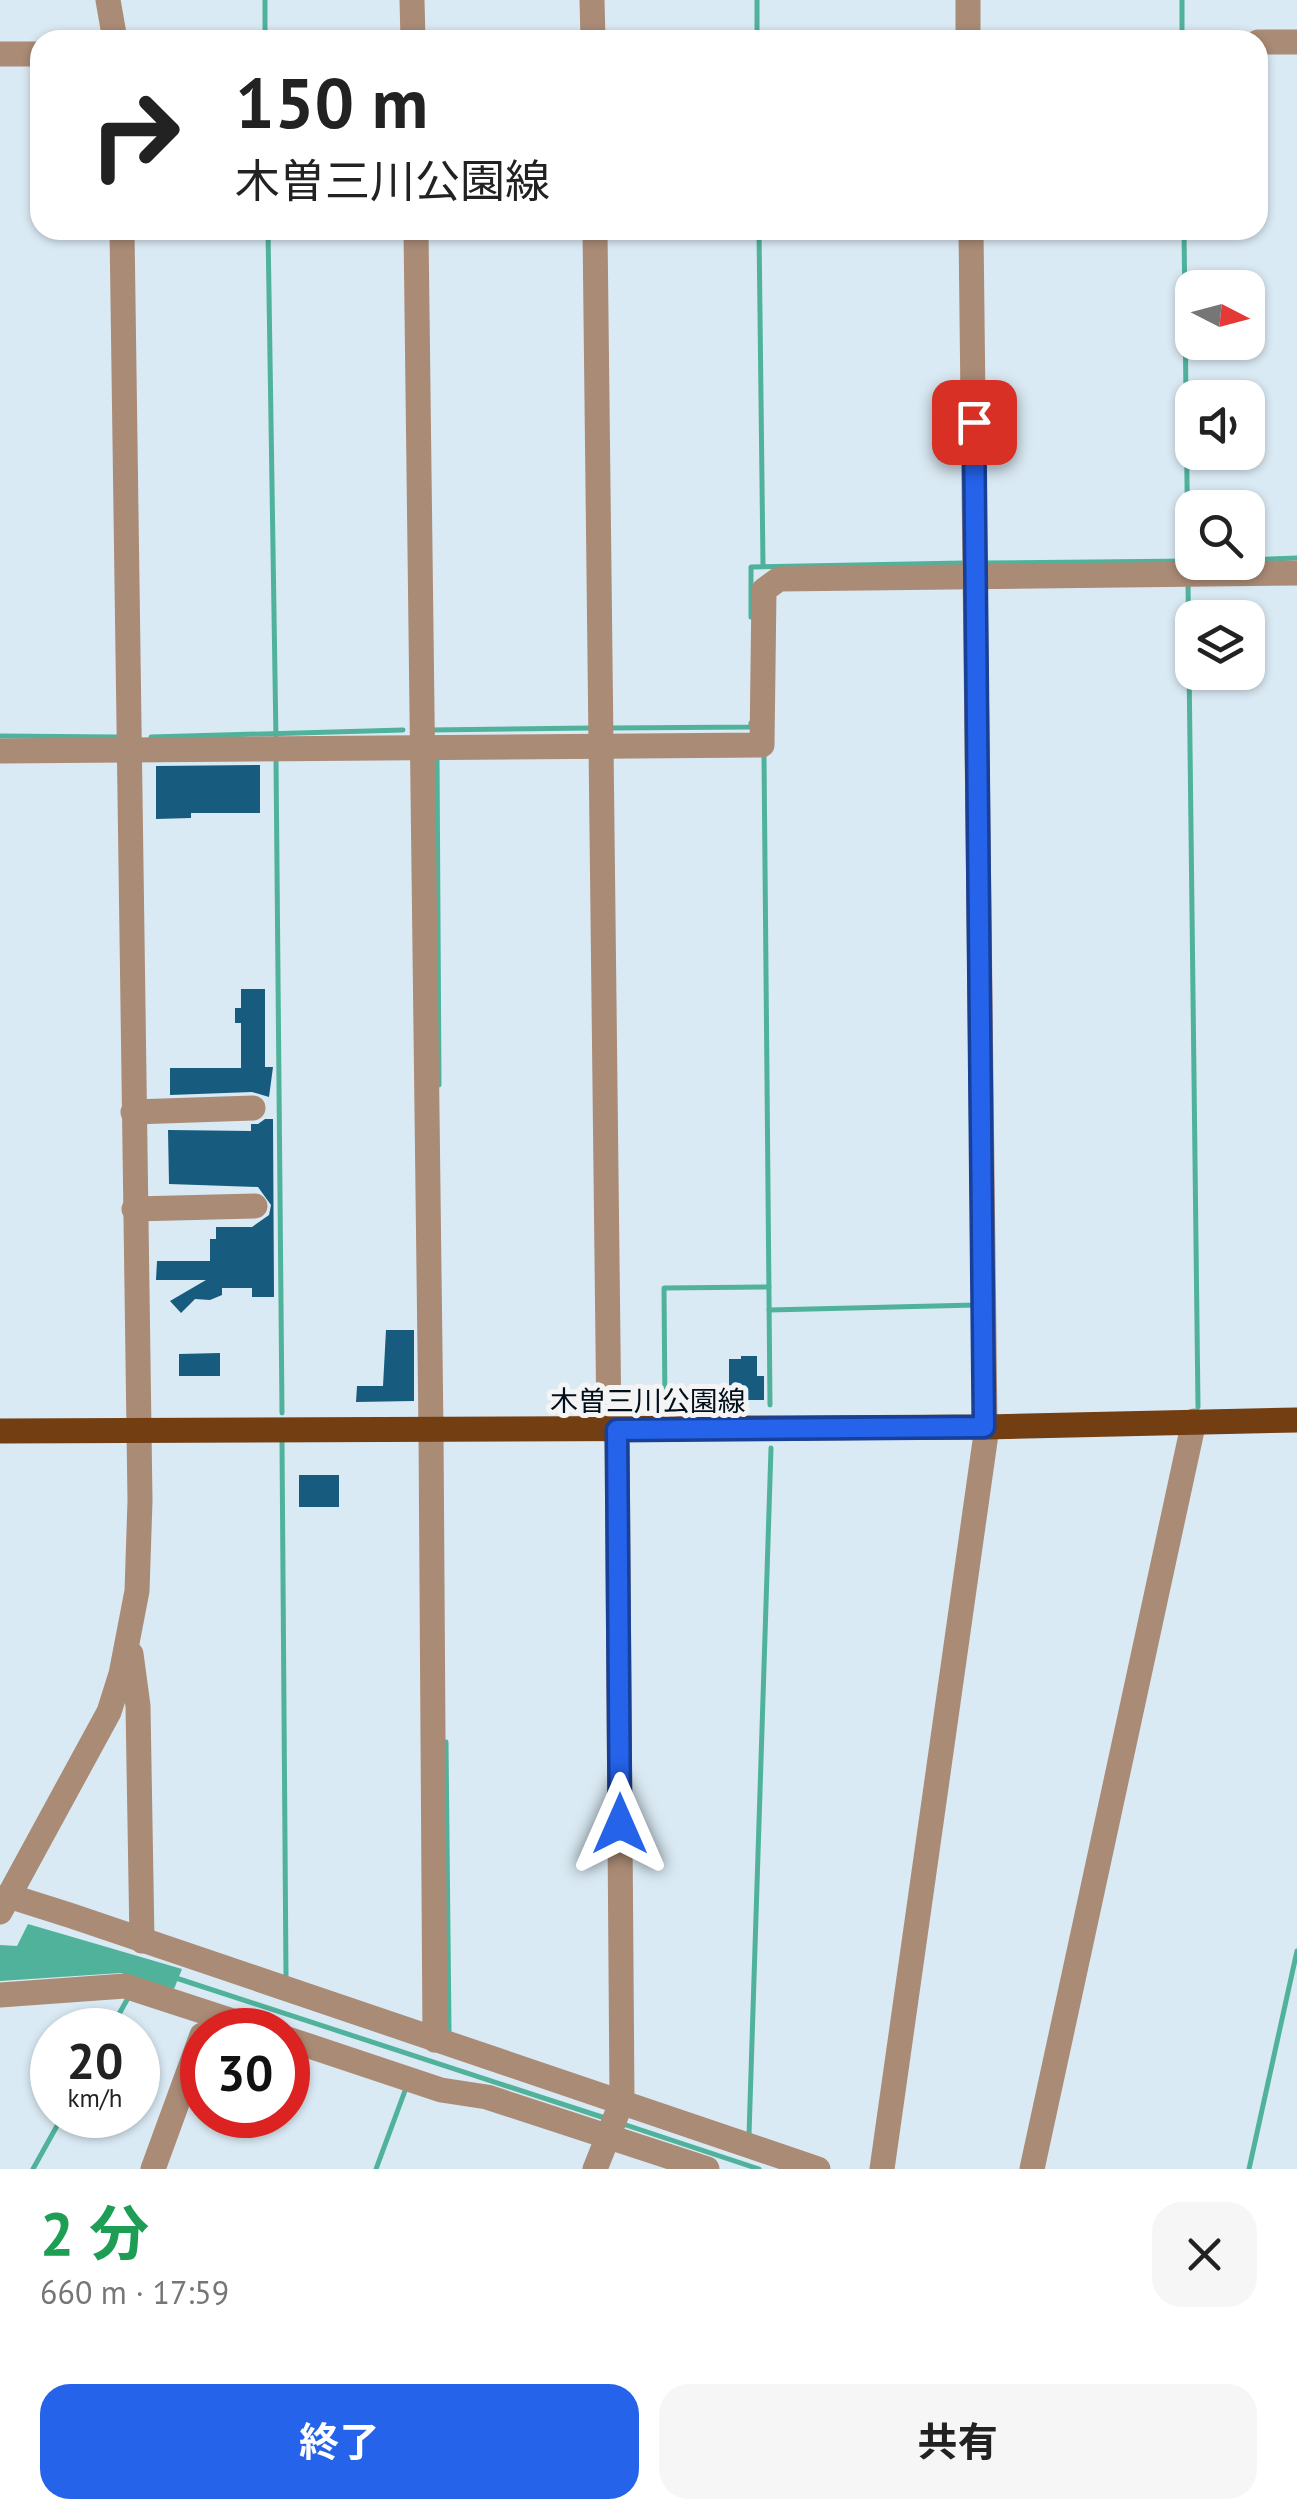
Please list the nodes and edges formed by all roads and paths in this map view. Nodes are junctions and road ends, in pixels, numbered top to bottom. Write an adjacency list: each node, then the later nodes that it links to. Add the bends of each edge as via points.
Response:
1 (108, 0): 5 (street)
2 (412, 0): 6 (street)
3 (592, 0): 7 (street)
4 (968, 0): 8 (street)
5 (112, 30)
6 (413, 30)
7 (593, 30)
8 (968, 30)
9 (1268, 42): 10 (street)
10 (1297, 42)
11 (0, 54): 12 (street)
12 (30, 54)
13 (122, 240): 20 (street)
14 (416, 240): 22 (street)
15 (595, 240): 19 (street)
16 (971, 240): 18 (street)
17 (1297, 573): 18 (street)
18 (977, 576): 19 (street, via 779,579 764,590 762,744); 29 (street)
19 (600, 748): 22 (street); 31 (street)
20 (128, 749): 21 (street); 22 (street); 24 (street)
21 (0, 750)
22 (423, 750): 33 (street)
23 (253, 1108): 24 (street)
24 (133, 1112): 26 (street)
25 (255, 1206): 26 (street)
26 (134, 1208): 30 (street)
27 (1297, 1420): 28 (main road, 木曽三川公園線)
28 (1194, 1421): 29 (main road, 木曽三川公園線); 48 (street)
29 (986, 1427): 31 (main road, 木曽三川公園線); 47 (street)
30 (137, 1430): 32 (main road, 木曽三川公園線); 33 (main road, 木曽三川公園線); 34 (street, via 137,1590)
31 (613, 1430): 33 (main road, 木曽三川公園線); 42 (street)
32 (0, 1431)
33 (431, 1432): 39 (street)
34 (130, 1639): 35 (street, via 109,1712); 36 (street, via 138,1706)
35 (3, 1902): 36 (street)
36 (142, 1941): 39 (street)
37 (0, 1996): 38 (street, via 125,1986)
38 (180, 2013)
39 (435, 2040): 42 (street)
40 (310, 2046): 42 (street, via 441,2090)
41 (180, 2096): 43 (street)
42 (614, 2119): 44 (street); 45 (street); 46 (street)
43 (153, 2169)
44 (596, 2169)
45 (707, 2169)
46 (818, 2169)
47 (882, 2169)
48 (1032, 2169)

